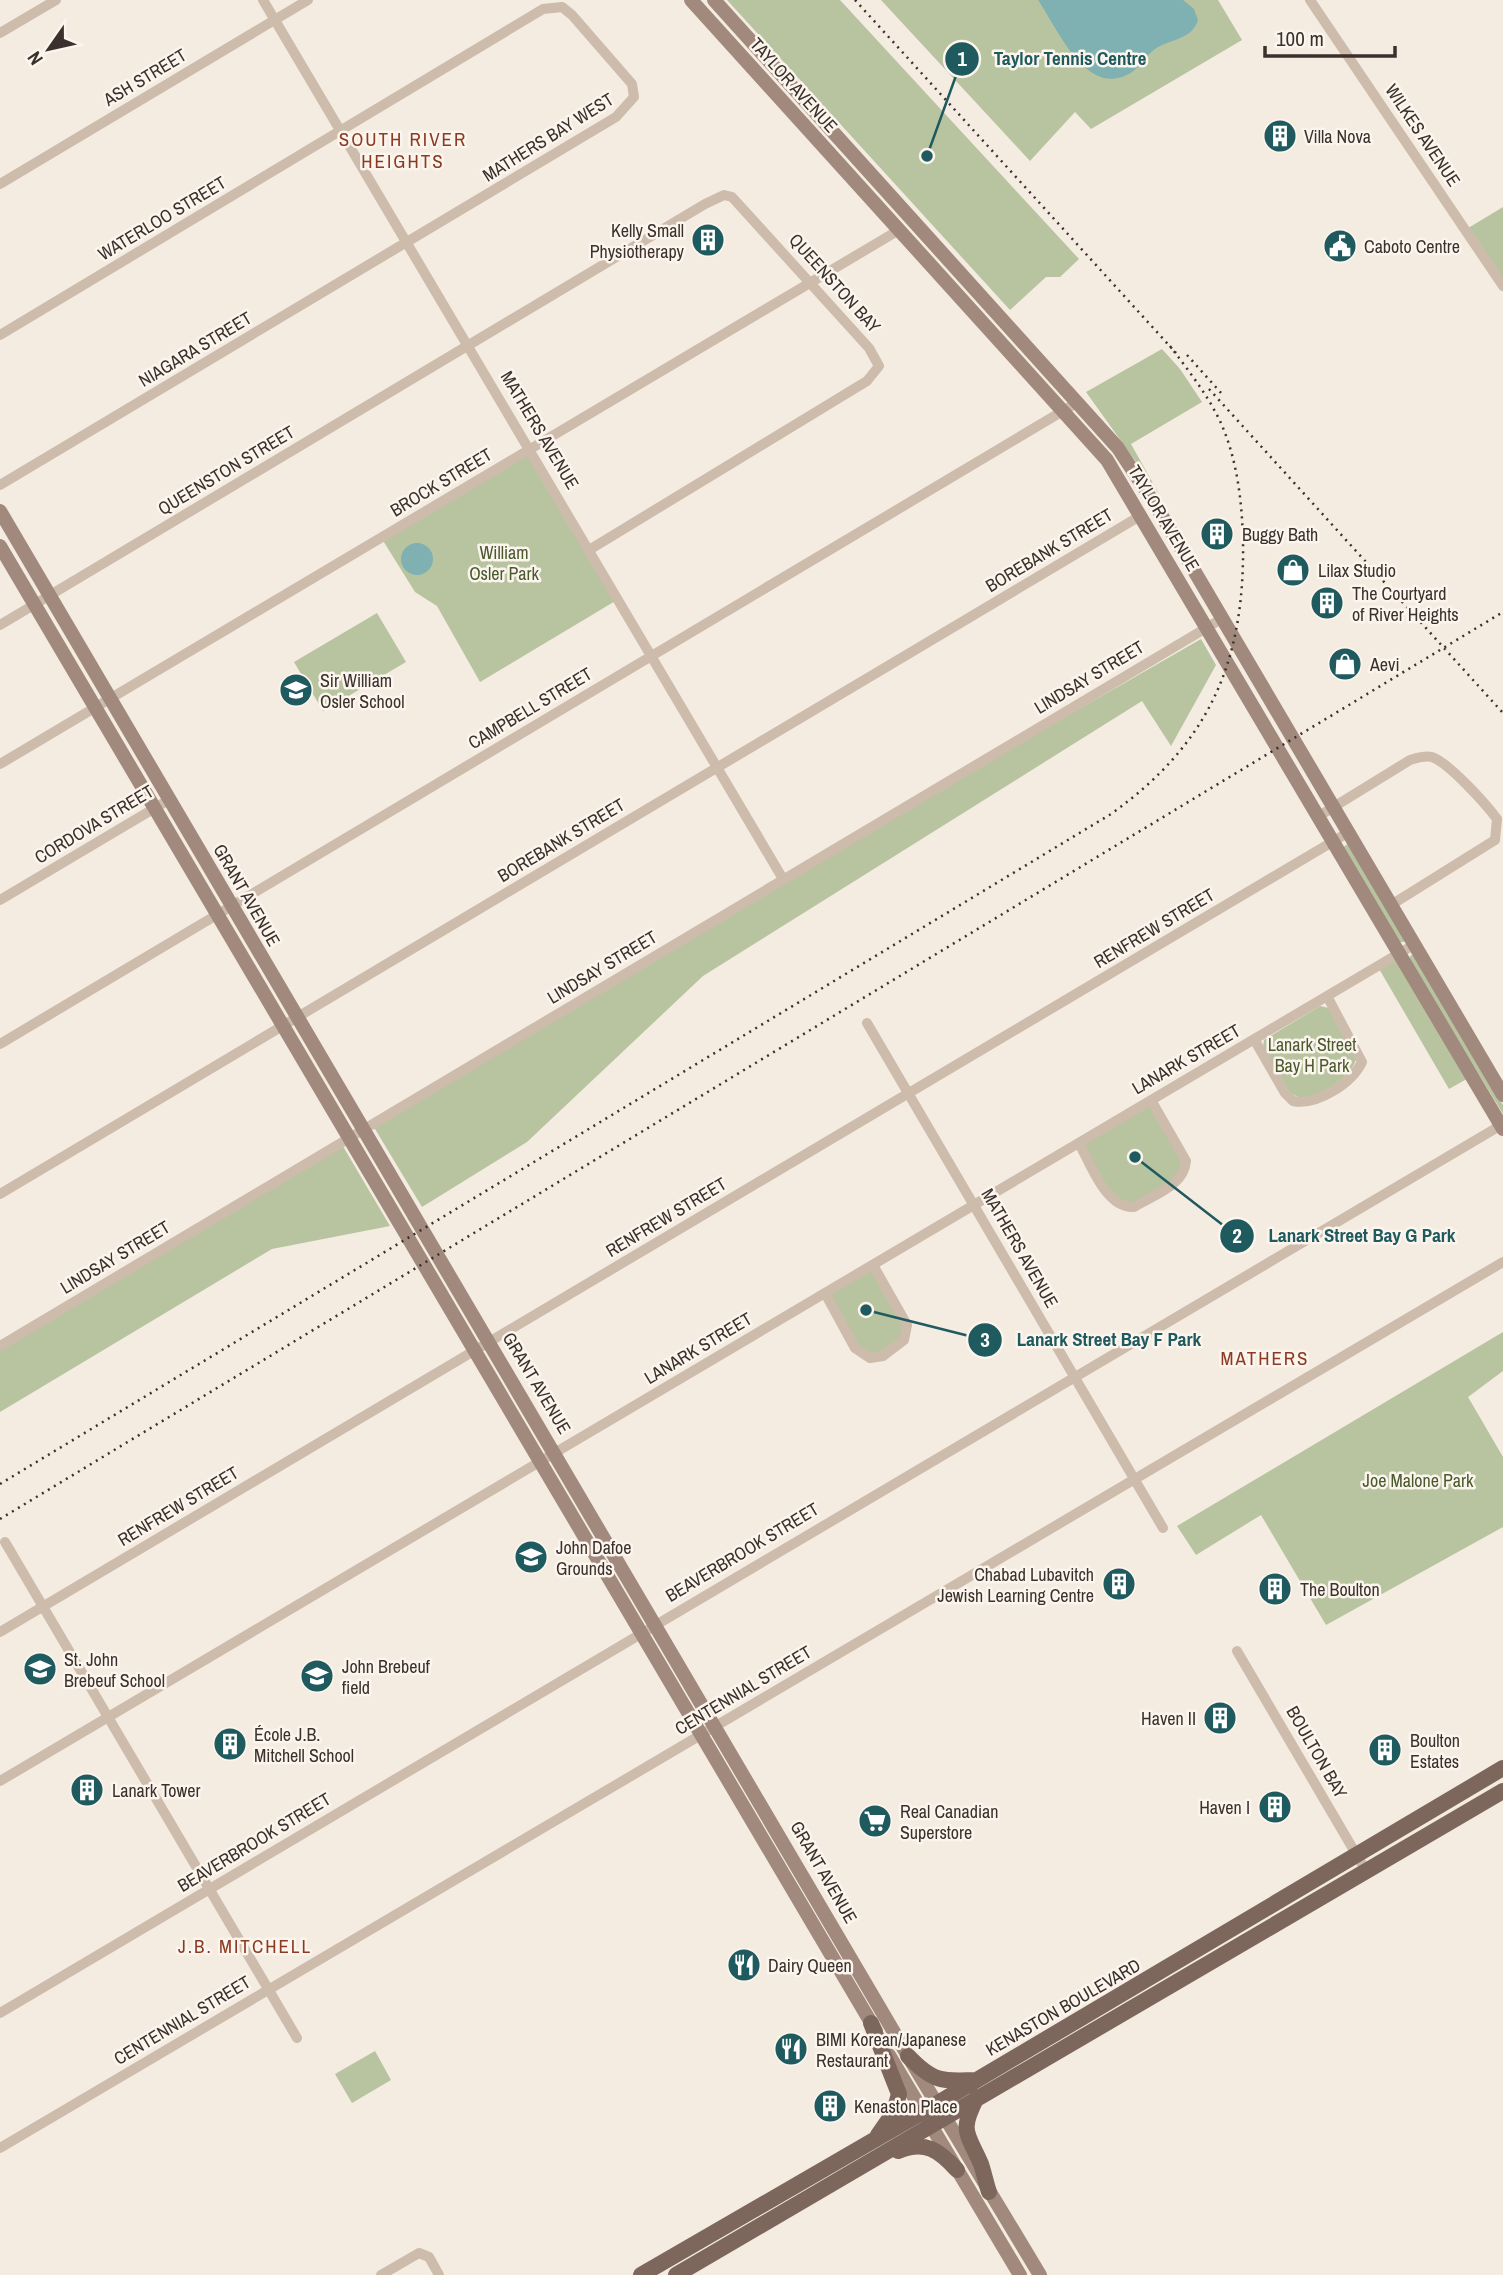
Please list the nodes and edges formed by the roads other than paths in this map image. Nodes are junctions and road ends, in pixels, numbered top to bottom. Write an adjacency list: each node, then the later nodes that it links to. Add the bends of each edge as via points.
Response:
1 (56, 0): 8 (street)
2 (263, 0): 7 (street, MATHERS AVENUE)
3 (308, 0): 7 (street, ASH STREET)
4 (691, 0): 11 (main road, TAYLOR AVENUE)
5 (714, 0): 17 (main road, TAYLOR AVENUE)
6 (1314, 1): 14 (street, WILKES AVENUE)
7 (275, 20): 9 (street, MATHERS AVENUE); 10 (street, ASH STREET)
8 (0, 33)
9 (341, 131): 12 (street, MATHERS AVENUE); 12 (street, MATHERS BAY WEST, via 554,5 572,15 632,84 634,97 616,117); 15 (street, WATERLOO STREET)
10 (0, 184)
11 (899, 230): 13 (street, BROCK STREET); 18 (main road, TAYLOR AVENUE)
12 (408, 243): 16 (street, MATHERS AVENUE); 20 (street, NIAGARA STREET)
13 (811, 282): 16 (street, QUEENSTON BAY, via 739,202 724,195); 19 (street, BROCK STREET); 24 (street, QUEENSTON BAY, via 877,358 875,375)
14 (1503, 286)
15 (0, 335)
16 (469, 345): 19 (street, MATHERS AVENUE); 25 (street, QUEENSTON STREET)
17 (1078, 402): 18 (street, CAMPBELL STREET); 27 (main road, TAYLOR AVENUE, via 1139,478)
18 (1065, 412): 22 (main road, TAYLOR AVENUE, via 1107,460); 30 (street, CAMPBELL STREET)
19 (531, 449): 24 (street, MATHERS AVENUE); 31 (street, BROCK STREET)
20 (0, 485)
21 (0, 511): 25 (main road, GRANT AVENUE)
22 (1140, 516): 29 (main road, TAYLOR AVENUE); 34 (street, BOREBANK STREET)
23 (0, 546): 26 (main road, GRANT AVENUE)
24 (589, 550): 30 (street, MATHERS AVENUE)
25 (50, 595): 26 (street, QUEENSTON STREET); 31 (main road, GRANT AVENUE)
26 (34, 604): 28 (street, QUEENSTON STREET); 32 (main road, GRANT AVENUE)
27 (1223, 618): 29 (street, LINDSAY STREET); 36 (main road, TAYLOR AVENUE)
28 (0, 625)
29 (1207, 628): 38 (main road, TAYLOR AVENUE); 41 (street, LINDSAY STREET)
30 (650, 657): 34 (street, MATHERS AVENUE); 44 (street, CAMPBELL STREET)
31 (111, 698): 32 (street, BROCK STREET); 35 (main road, GRANT AVENUE)
32 (97, 706): 33 (street, BROCK STREET); 37 (main road, GRANT AVENUE)
33 (0, 764)
34 (715, 768): 41 (street, MATHERS AVENUE); 49 (street, BOREBANK STREET)
35 (170, 799): 37 (street, CORDOVA STREET); 44 (main road, GRANT AVENUE)
36 (1334, 807): 38 (street); 39 (main road, TAYLOR AVENUE); 43 (street, via 1423,756 1441,763 1497,819 1495,840 1489,846)
37 (154, 808): 42 (street, CORDOVA STREET); 45 (main road, GRANT AVENUE)
38 (1319, 816): 40 (main road, TAYLOR AVENUE)
39 (1349, 832): 40 (street, RENFREW STREET); 43 (main road, TAYLOR AVENUE)
40 (1334, 842): 47 (main road, TAYLOR AVENUE); 54 (street, RENFREW STREET)
41 (783, 879): 58 (street, LINDSAY STREET)
42 (0, 900)
43 (1391, 905): 46 (main road, TAYLOR AVENUE)
44 (231, 907): 45 (street, CAMPBELL STREET); 49 (main road, GRANT AVENUE)
45 (217, 915): 51 (main road, GRANT AVENUE); 53 (street, CAMPBELL STREET)
46 (1415, 944): 47 (street, LANARK STREET); 55 (main road, TAYLOR AVENUE)
47 (1400, 953): 48 (street, LANARK STREET); 57 (main road, TAYLOR AVENUE)
48 (1327, 996): 52 (street, LANARK STREET); 52 (street, via 1362,1062 1349,1080 1314,1100 1293,1101)
49 (297, 1018): 51 (street, BOREBANK STREET); 58 (main road, GRANT AVENUE)
50 (867, 1023): 54 (street, MATHERS AVENUE)
51 (282, 1026): 59 (main road, GRANT AVENUE); 61 (street, BOREBANK STREET)
52 (1255, 1040): 56 (street, LANARK STREET)
53 (0, 1044)
54 (909, 1094): 62 (street, MATHERS AVENUE); 66 (street, RENFREW STREET)
55 (1503, 1095)
56 (1152, 1100): 60 (street, LANARK STREET); 60 (street, via 1186,1161 1177,1182 1134,1207 1118,1204)
57 (1502, 1126): 69 (street, BEAVERBROOK STREET)
58 (363, 1129): 59 (street, LINDSAY STREET); 66 (main road, GRANT AVENUE)
59 (349, 1139): 67 (street, LINDSAY STREET); 68 (main road, GRANT AVENUE)
60 (1079, 1143): 62 (street, LANARK STREET)
61 (0, 1194)
62 (975, 1205): 64 (street, LANARK STREET); 69 (street, MATHERS AVENUE)
63 (1503, 1262): 72 (street, CENTENNIAL STREET)
64 (873, 1265): 65 (street, LANARK STREET); 65 (street, via 906,1325 904,1340 883,1356 870,1358 855,1348)
65 (825, 1293): 70 (street, LANARK STREET)
66 (490, 1341): 68 (street, RENFREW STREET); 70 (main road, GRANT AVENUE)
67 (0, 1346)
68 (475, 1351): 71 (main road, GRANT AVENUE); 75 (street, RENFREW STREET)
69 (1075, 1377): 72 (street, MATHERS AVENUE); 76 (street, BEAVERBROOK STREET)
70 (555, 1453): 71 (street, LANARK STREET); 76 (main road, GRANT AVENUE)
71 (540, 1462): 78 (main road, GRANT AVENUE); 80 (street, LANARK STREET)
72 (1135, 1479): 73 (street, MATHERS AVENUE); 81 (street, CENTENNIAL STREET)
73 (1163, 1528)
74 (5, 1542): 75 (street)
75 (43, 1606): 77 (street, RENFREW STREET); 80 (street)
76 (655, 1624): 78 (street, BEAVERBROOK STREET); 81 (main road, GRANT AVENUE)
77 (0, 1632)
78 (640, 1633): 82 (main road, GRANT AVENUE); 88 (street, BEAVERBROOK STREET)
79 (1237, 1651): 86 (street, BOULTON BAY)
80 (108, 1717): 84 (street, LANARK STREET); 88 (street)
81 (716, 1726): 82 (street, CENTENNIAL STREET); 93 (main road, GRANT AVENUE)
82 (701, 1735): 89 (street, CENTENNIAL STREET); 91 (main road, GRANT AVENUE)
83 (1503, 1768): 86 (main road, KENASTON BOULEVARD)
84 (0, 1781)
85 (1503, 1791): 87 (main road, KENASTON BOULEVARD)
86 (1357, 1856): 87 (street, BOULTON BAY); 94 (main road, KENASTON BOULEVARD)
87 (1366, 1871): 94 (main road, KENASTON BOULEVARD)
88 (209, 1889): 89 (street); 90 (street, BEAVERBROOK STREET)
89 (267, 1990): 92 (street); 98 (street, CENTENNIAL STREET)
90 (0, 2013)
91 (871, 2023): 96 (main road, GRANT AVENUE); 97 (main road, via 899,2094 894,2112)
92 (297, 2038)
93 (908, 2056): 94 (main road, via 928,2076); 95 (main road, GRANT AVENUE)
94 (977, 2088): 95 (main road, KENASTON BOULEVARD); 101 (main road, via 965,2132)
95 (942, 2110): 96 (main road, KENASTON BOULEVARD); 101 (main road, GRANT AVENUE)
96 (927, 2119): 97 (main road, KENASTON BOULEVARD); 99 (main road, KENASTON BOULEVARD); 100 (main road, GRANT AVENUE)
97 (875, 2139): 104 (main road, KENASTON BOULEVARD)
98 (0, 2148)
99 (854, 2169): 100 (main road, via 917,2145 939,2150); 105 (main road, KENASTON BOULEVARD)
100 (957, 2170): 106 (main road, GRANT AVENUE)
101 (989, 2192): 107 (main road, GRANT AVENUE)
102 (381, 2275): 103 (street, via 419,2253 429,2257)
103 (439, 2275)
104 (641, 2275)
105 (676, 2275)
106 (1020, 2275)
107 (1040, 2275)

